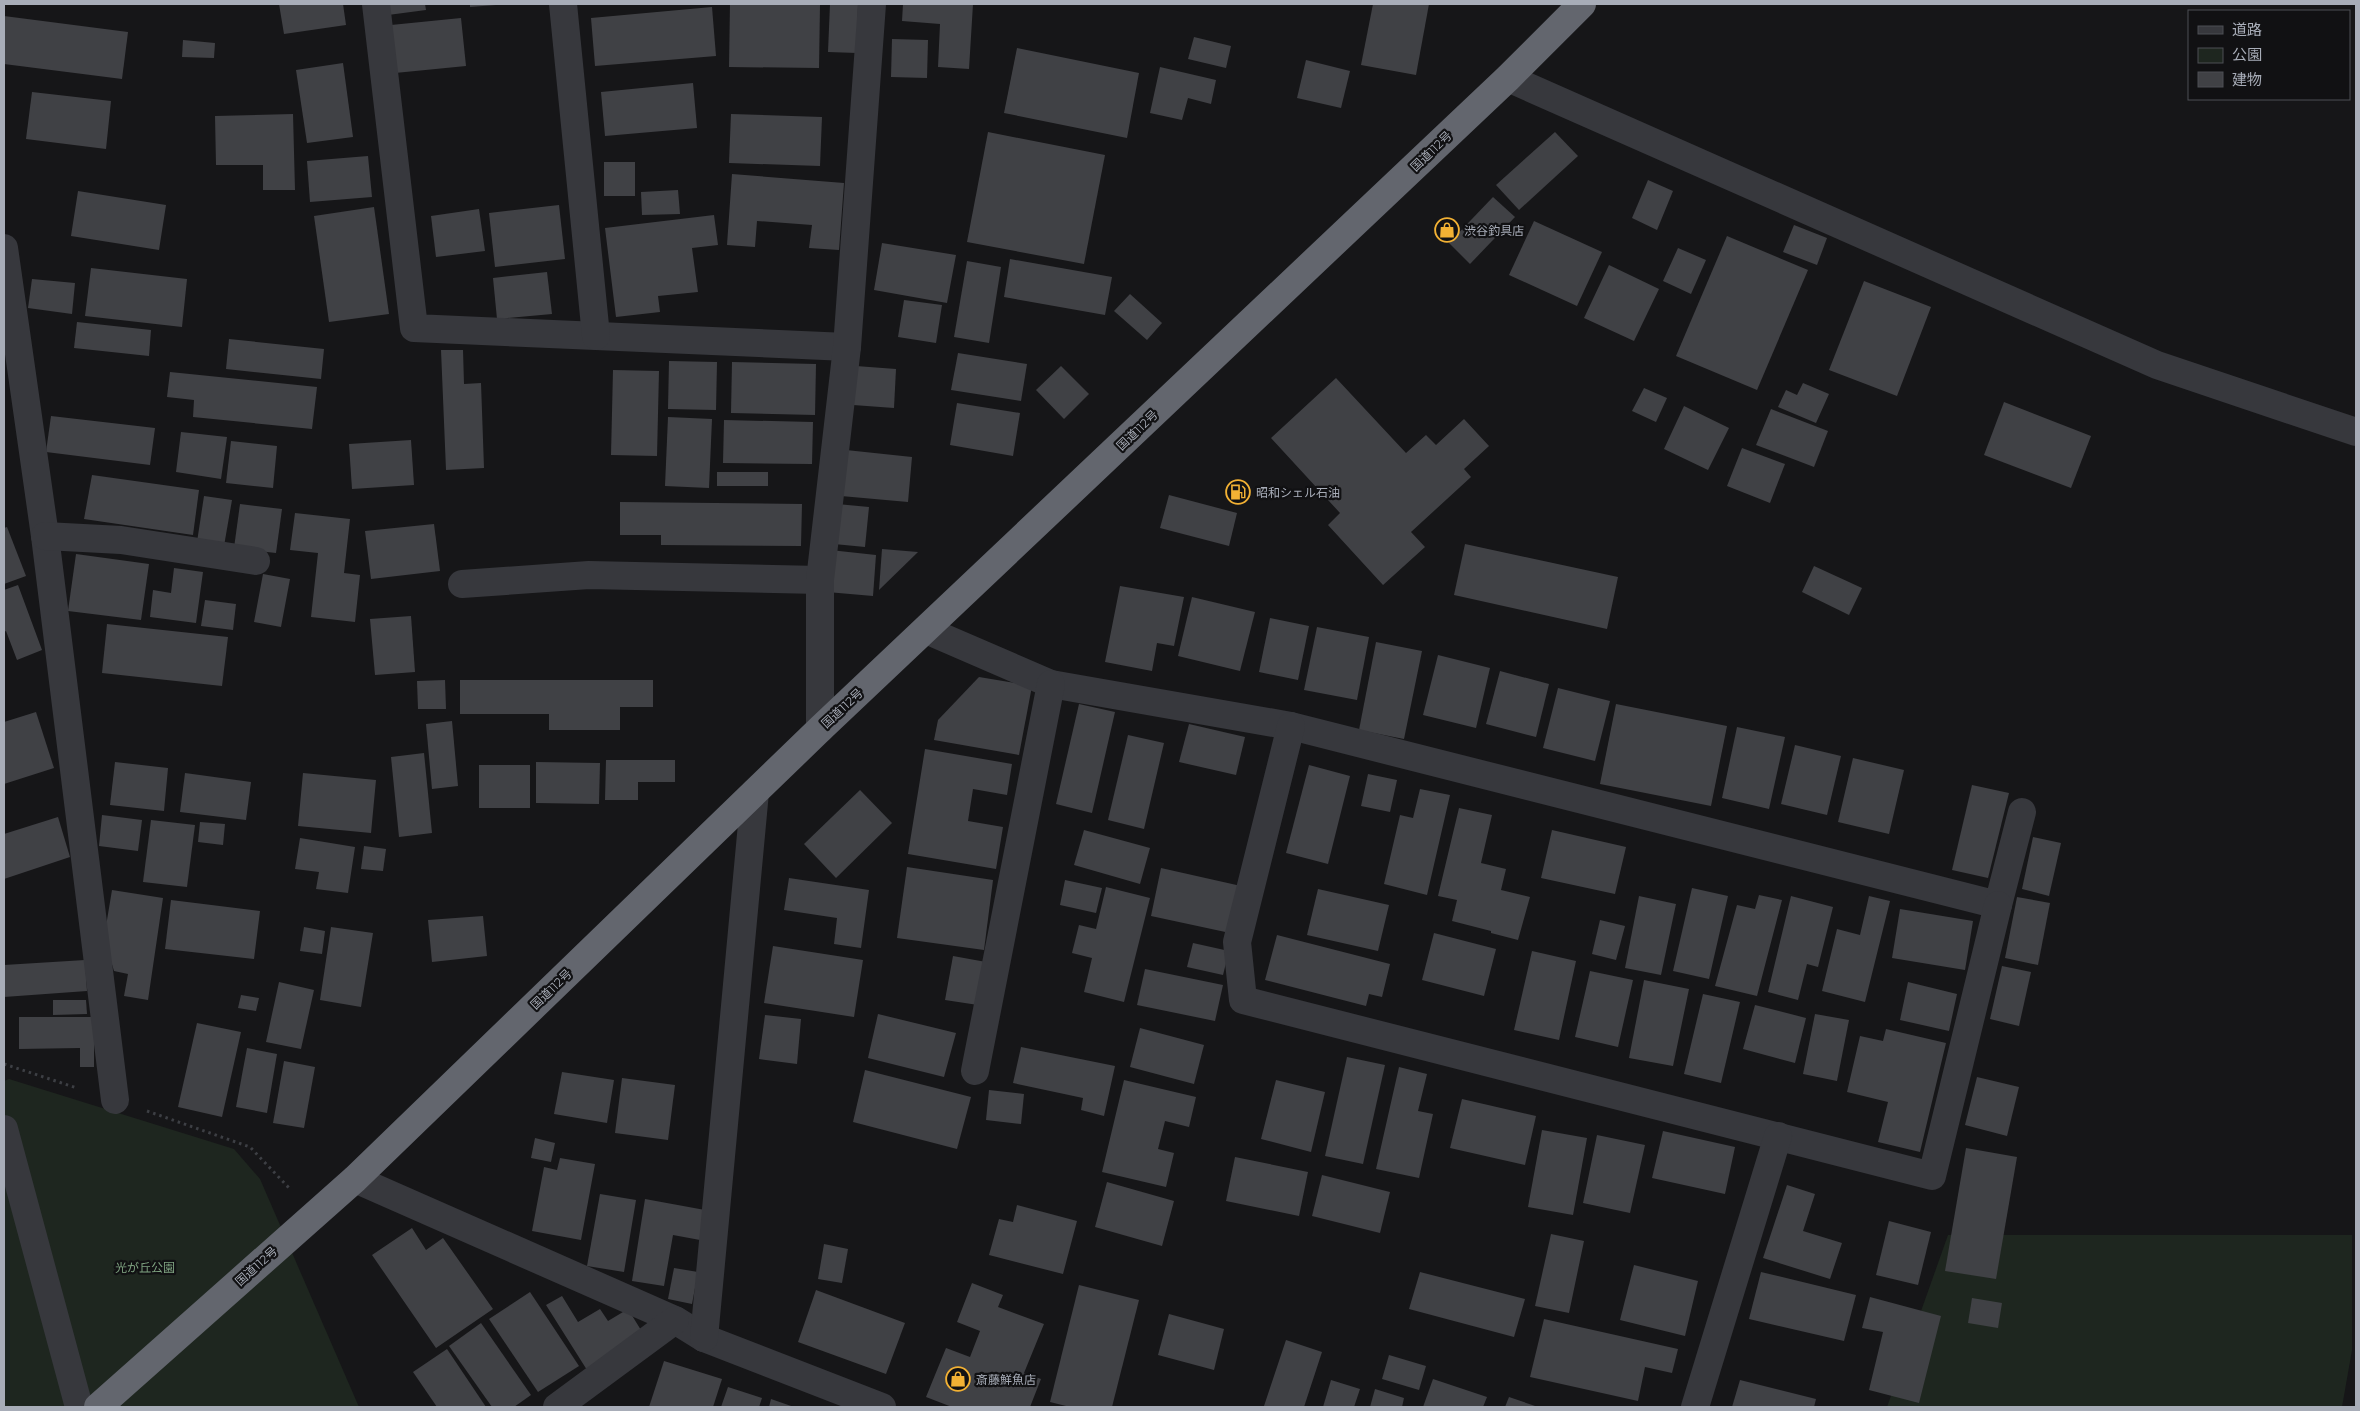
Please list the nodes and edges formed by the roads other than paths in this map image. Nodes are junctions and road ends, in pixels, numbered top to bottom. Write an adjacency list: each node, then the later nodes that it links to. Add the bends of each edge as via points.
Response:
1 (376, 4): 7 (street, via 414,328)
2 (563, 4): 7 (street)
3 (872, 4): 8 (street)
4 (1581, 4): 5 (highway, 国道112号)
5 (1508, 78): 9 (street, via 2158,366); 14 (highway, 国道112号)
6 (4, 248): 10 (street)
7 (596, 336): 8 (street)
8 (847, 347): 12 (street)
9 (2356, 432)
10 (45, 536): 11 (street, via 121,540); 22 (street)
11 (256, 561)
12 (820, 580): 13 (street, via 589,575); 17 (street)
13 (462, 584)
14 (926, 630): 15 (street); 17 (highway, 国道112号)
15 (1051, 684): 16 (street); 21 (street)
16 (1291, 726): 20 (street); 24 (street, via 1237,942 1243,1000)
17 (820, 729): 18 (highway, 国道112号)
18 (755, 792): 25 (highway, 国道112号); 27 (street)
19 (2022, 812): 20 (street)
20 (1998, 904): 24 (street, via 1932,1176)
21 (975, 1071)
22 (115, 1100)
23 (4, 1129): 28 (street)
24 (1778, 1136): 32 (street)
25 (354, 1179): 26 (street); 29 (highway, 国道112号)
26 (675, 1320): 27 (street); 30 (street)
27 (704, 1338): 31 (street)
28 (78, 1407)
29 (98, 1407)
30 (557, 1407)
31 (882, 1407)
32 (1695, 1407)

